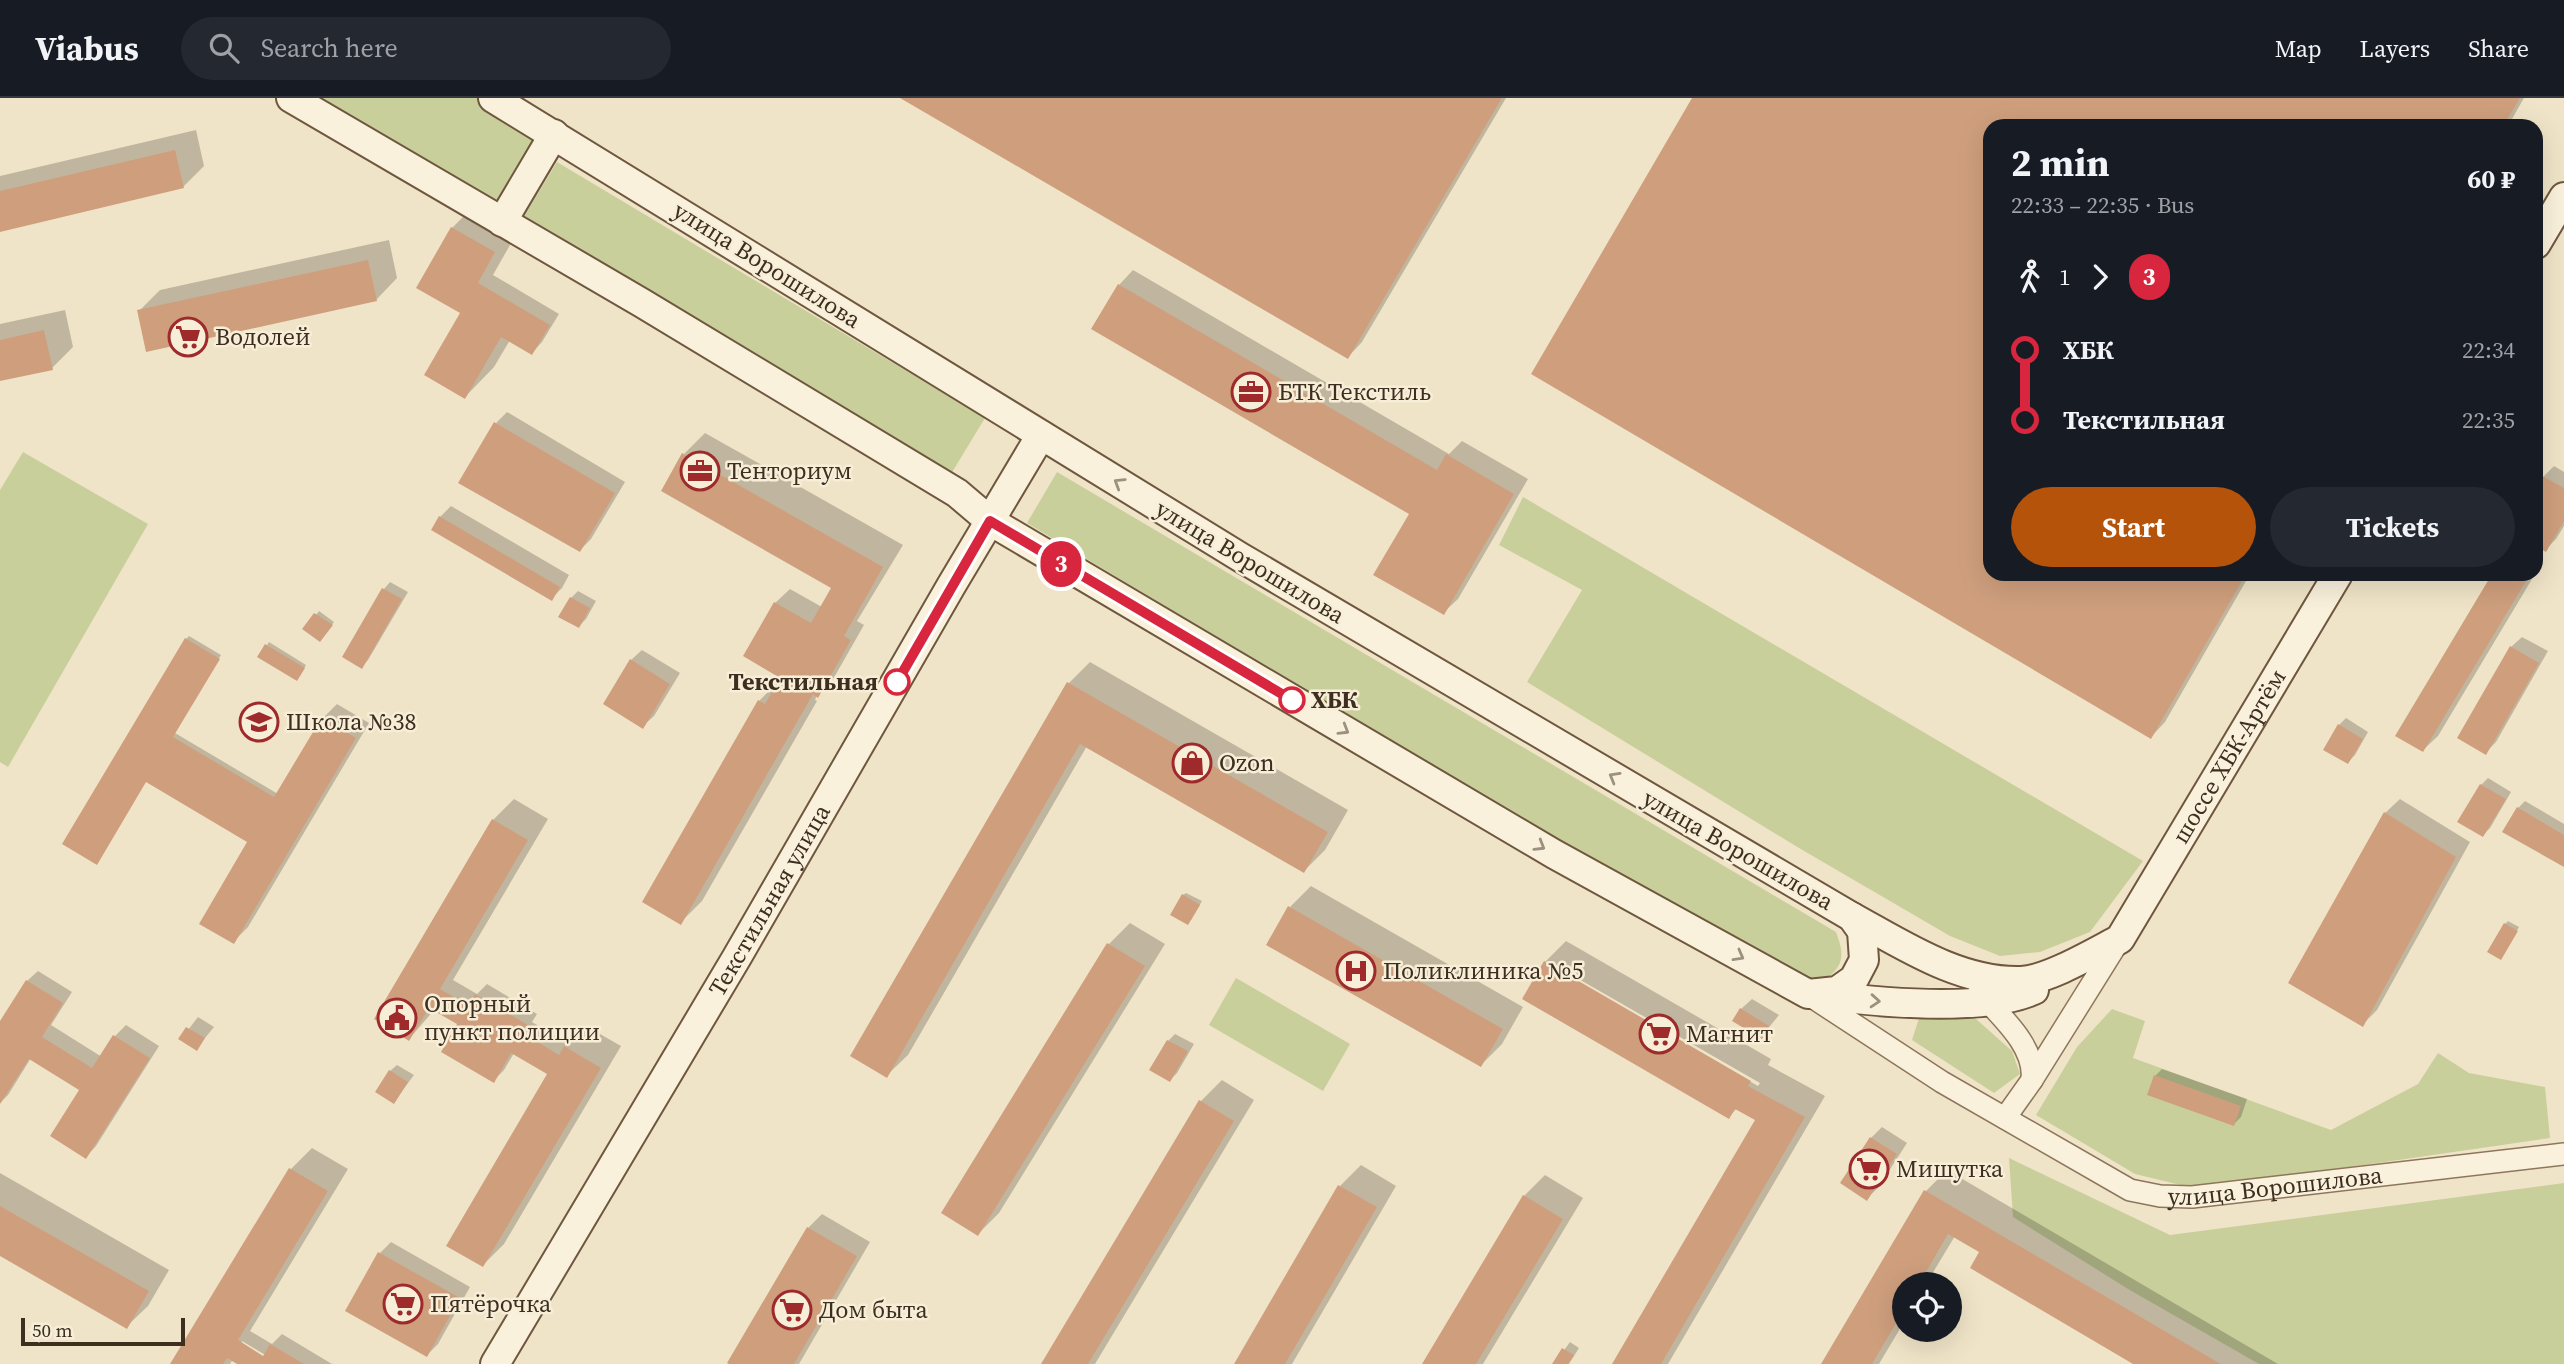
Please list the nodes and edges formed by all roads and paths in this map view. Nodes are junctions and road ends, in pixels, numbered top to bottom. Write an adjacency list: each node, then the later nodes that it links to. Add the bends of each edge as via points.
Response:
1 (291, 98): 5 (main road, улица Ворошилова)
2 (493, 98): 3 (main road, улица Ворошилова)
3 (554, 134): 5 (main road); 7 (main road, улица Ворошилова)
4 (2564, 197): 6 (main road)
5 (502, 222): 8 (main road, улица Ворошилова, via 957,493)
6 (2543, 232)
7 (1041, 435): 8 (main road, Текстильная улица); 10 (main road, улица Ворошилова, one-way to 7, via 1261,570)
8 (990, 521): 13 (main road, улица Ворошилова, one-way to 13, via 1554,854); 17 (main road, Текстильная улица)
9 (2334, 581): 11 (main road, шоссе ХБК-Артём)
10 (1852, 917): 12 (main road); 13 (main road, улица Ворошилова, via 1862,931 1864,960 1854,979 1837,992)
11 (2120, 939): 12 (main road, via 2069,966); 14 (street)
12 (1985, 989): 13 (main road, one-way to 12, via 1875,1002 1947,1003); 14 (street, via 2026,1047)
13 (1808, 994): 15 (street, улица Ворошилова)
14 (2032, 1080): 15 (street)
15 (2005, 1118): 16 (street, улица Ворошилова, via 2130,1190 2161,1196 2192,1197)
16 (2564, 1154)
17 (495, 1364)

